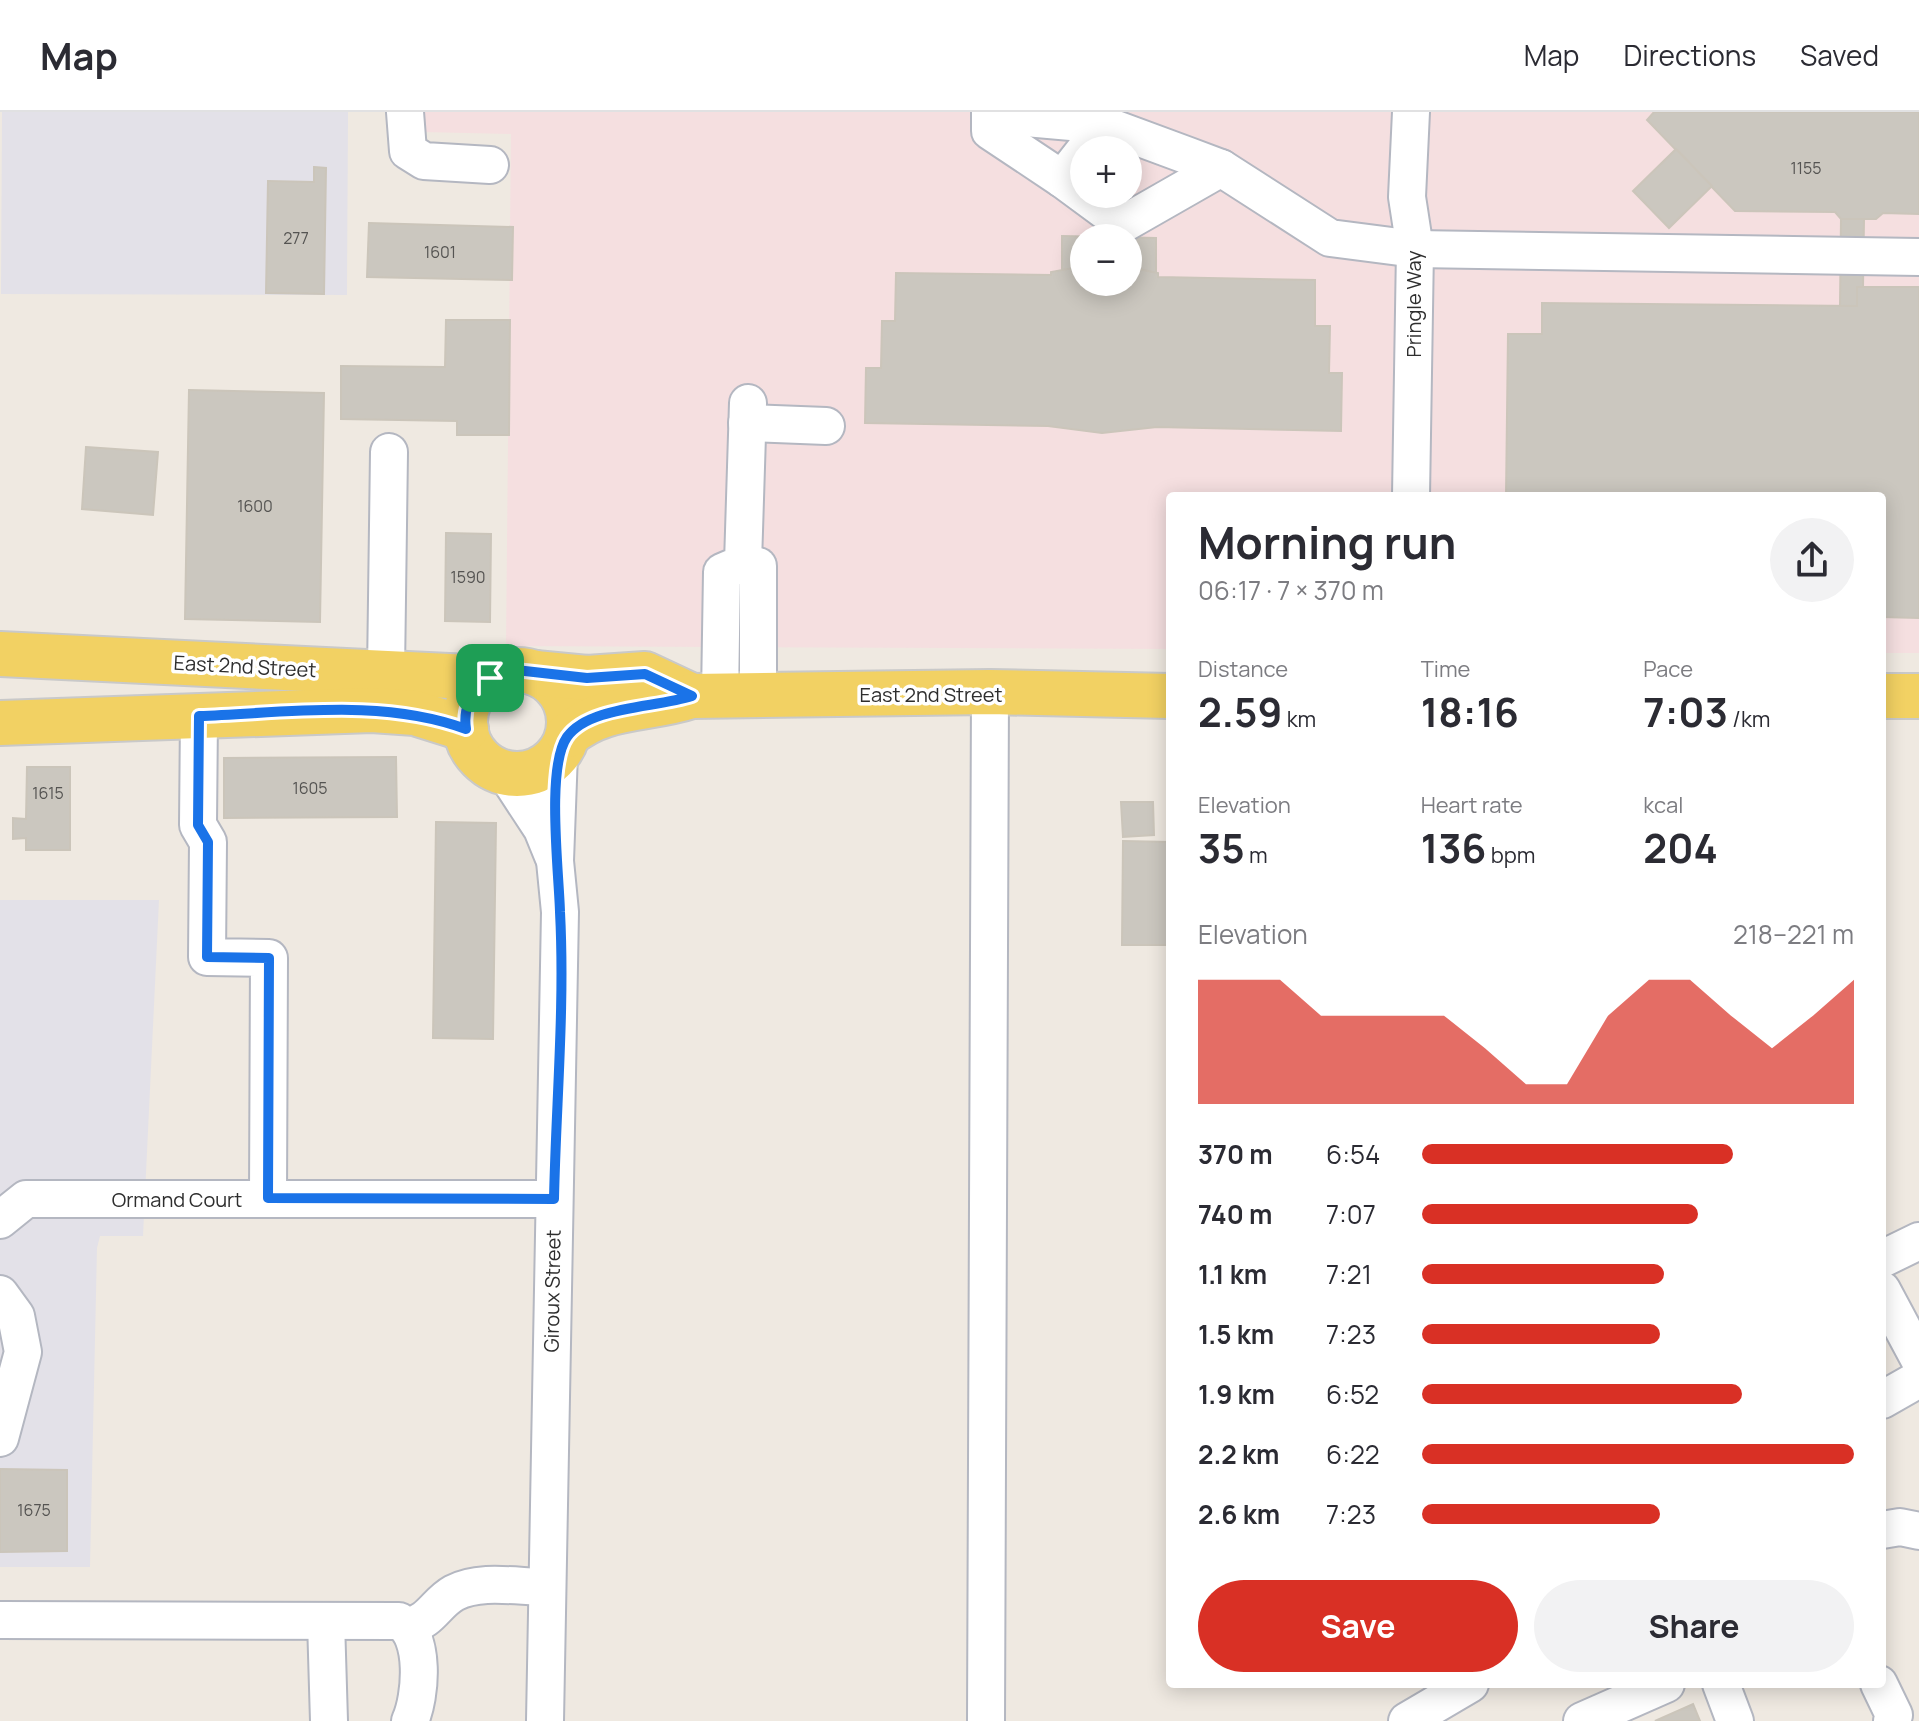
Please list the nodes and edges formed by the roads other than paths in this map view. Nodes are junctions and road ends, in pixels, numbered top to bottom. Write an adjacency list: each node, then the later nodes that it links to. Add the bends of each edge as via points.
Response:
1 (405, 112): 6 (street, via 408,151 424,161)
2 (1411, 112): 10 (street, Pringle Way, via 1407,197)
3 (990, 114): 4 (street); 9 (street, via 990,131)
4 (1070, 136)
5 (1142, 152): 7 (street)
6 (490, 165)
7 (1221, 168): 9 (street, via 1123,224); 10 (street, via 1330,238)
8 (1070, 169): 9 (street)
9 (1062, 179)
10 (1415, 249): 11 (street); 14 (street, Pringle Way)
11 (1919, 257)
12 (826, 426): 22 (street, via 748,413 750,565)
13 (389, 452): 17 (street)
14 (1411, 492)
15 (0, 654): 16 (main road, East 2nd Street)
16 (74, 657): 17 (main road, East 2nd Street); 18 (main road)
17 (386, 672): 20 (main road, East 2nd Street)
18 (0, 673)
19 (535, 673): 20 (main road, via 516,670); 22 (main road, East 2nd Street, via 587,678 645,674); 29 (main road, via 563,698 569,716)
20 (490, 678): 28 (main road, via 470,700)
21 (990, 692): 22 (main road, East 2nd Street); 23 (main road, East 2nd Street); 56 (street)
22 (723, 696): 29 (main road, East 2nd Street, via 607,711 584,722)
23 (1166, 696)
24 (1886, 696): 25 (main road)
25 (1919, 696)
26 (199, 716): 27 (main road); 28 (main road, via 372,710 415,713); 32 (street, via 198,825 208,842 207,957 269,958)
27 (0, 723)
28 (466, 729): 30 (main road, via 476,755)
29 (563, 744): 30 (main road, via 545,766 528,774); 31 (street, Giroux Street)
30 (506, 774): 31 (street, Giroux Street, via 542,829)
31 (555, 861): 33 (street, Giroux Street, via 560,912)
32 (268, 1198): 33 (street, Ormand Court); 34 (street, Ormand Court, via 26,1199)
33 (554, 1199): 45 (street, Giroux Street)
34 (0, 1220)
35 (1919, 1241): 36 (street)
36 (1886, 1257)
37 (0, 1294): 42 (street, via 16,1316 23,1352)
38 (1886, 1297): 39 (street)
39 (1919, 1359)
40 (1919, 1379): 41 (street)
41 (1886, 1398)
42 (0, 1438)
43 (1886, 1529): 44 (street)
44 (1919, 1531)
45 (547, 1587): 48 (street, via 475,1586 452,1594 423,1623); 55 (street, Giroux Street)
46 (0, 1620): 47 (street)
47 (326, 1621): 48 (street, via 399,1621); 53 (street)
48 (409, 1626): 54 (street, via 416,1641 416,1708)
49 (1462, 1688): 57 (street)
50 (1657, 1688): 58 (street)
51 (1723, 1688): 59 (street)
52 (1881, 1688): 60 (street)
53 (329, 1721)
54 (410, 1721)
55 (545, 1721)
56 (986, 1721)
57 (1407, 1721)
58 (1582, 1721)
59 (1735, 1721)
60 (1892, 1721)

